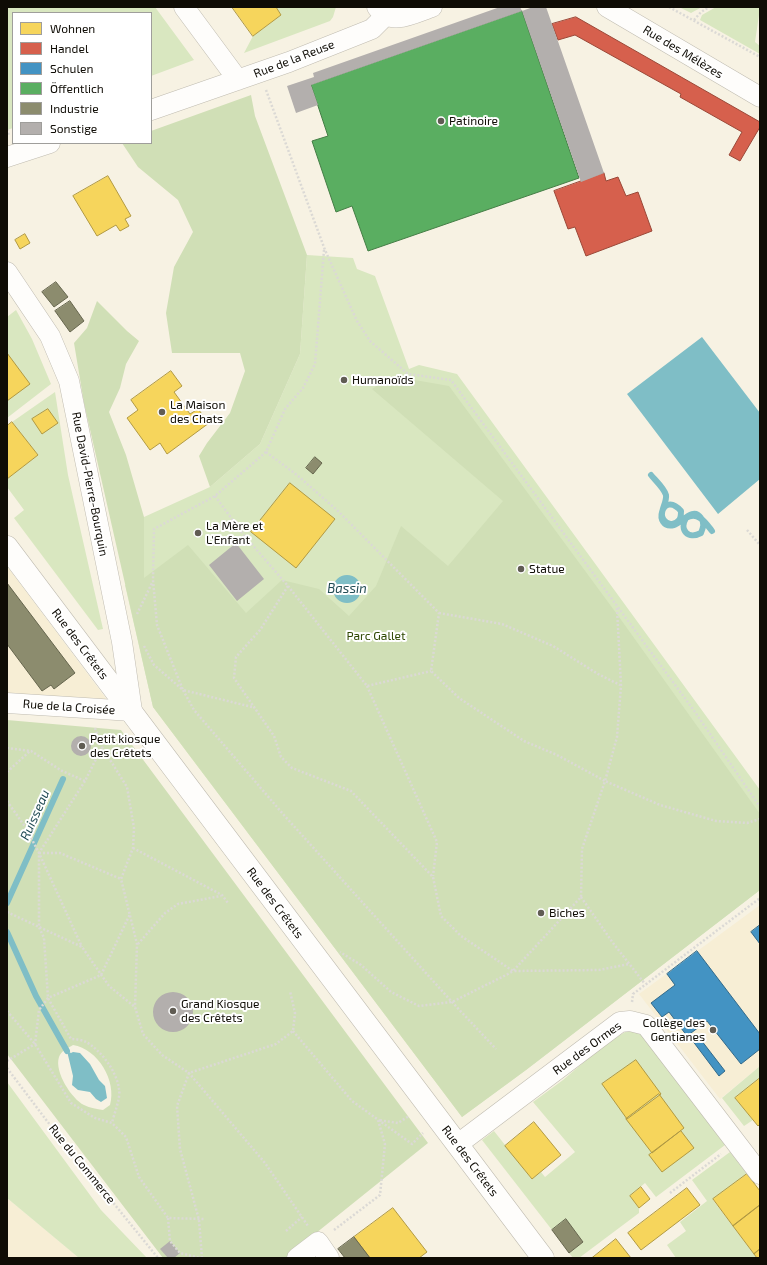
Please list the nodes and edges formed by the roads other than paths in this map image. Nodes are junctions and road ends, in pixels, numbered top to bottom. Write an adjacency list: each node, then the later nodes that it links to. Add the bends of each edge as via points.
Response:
1 (184, 7): 5 (street)
2 (432, 7): 4 (street, Rue de la Reuse, via 404,17 392,17)
3 (607, 7): 6 (street, Rue des Mélèzes)
4 (382, 11): 5 (street, Rue de la Reuse, via 372,29)
5 (238, 80): 7 (street, Rue de la Reuse)
6 (760, 97)
7 (152, 110)
8 (47, 144): 9 (street)
9 (7, 157)
10 (7, 272): 13 (street, Rue David-Pierre-Bourquin, via 50,336 69,381 122,642)
11 (7, 547): 13 (street, Rue des Crêtets)
12 (7, 703): 13 (street, Rue de la Croisée)
13 (132, 712): 14 (street, Rue des Crêtets)
14 (458, 1144): 15 (street, Rue des Ormes, via 620,1022 630,1021 646,1025); 18 (street, Rue des Crêtets)
15 (760, 1174)
16 (327, 1244): 17 (street)
17 (297, 1258)
18 (544, 1258)

